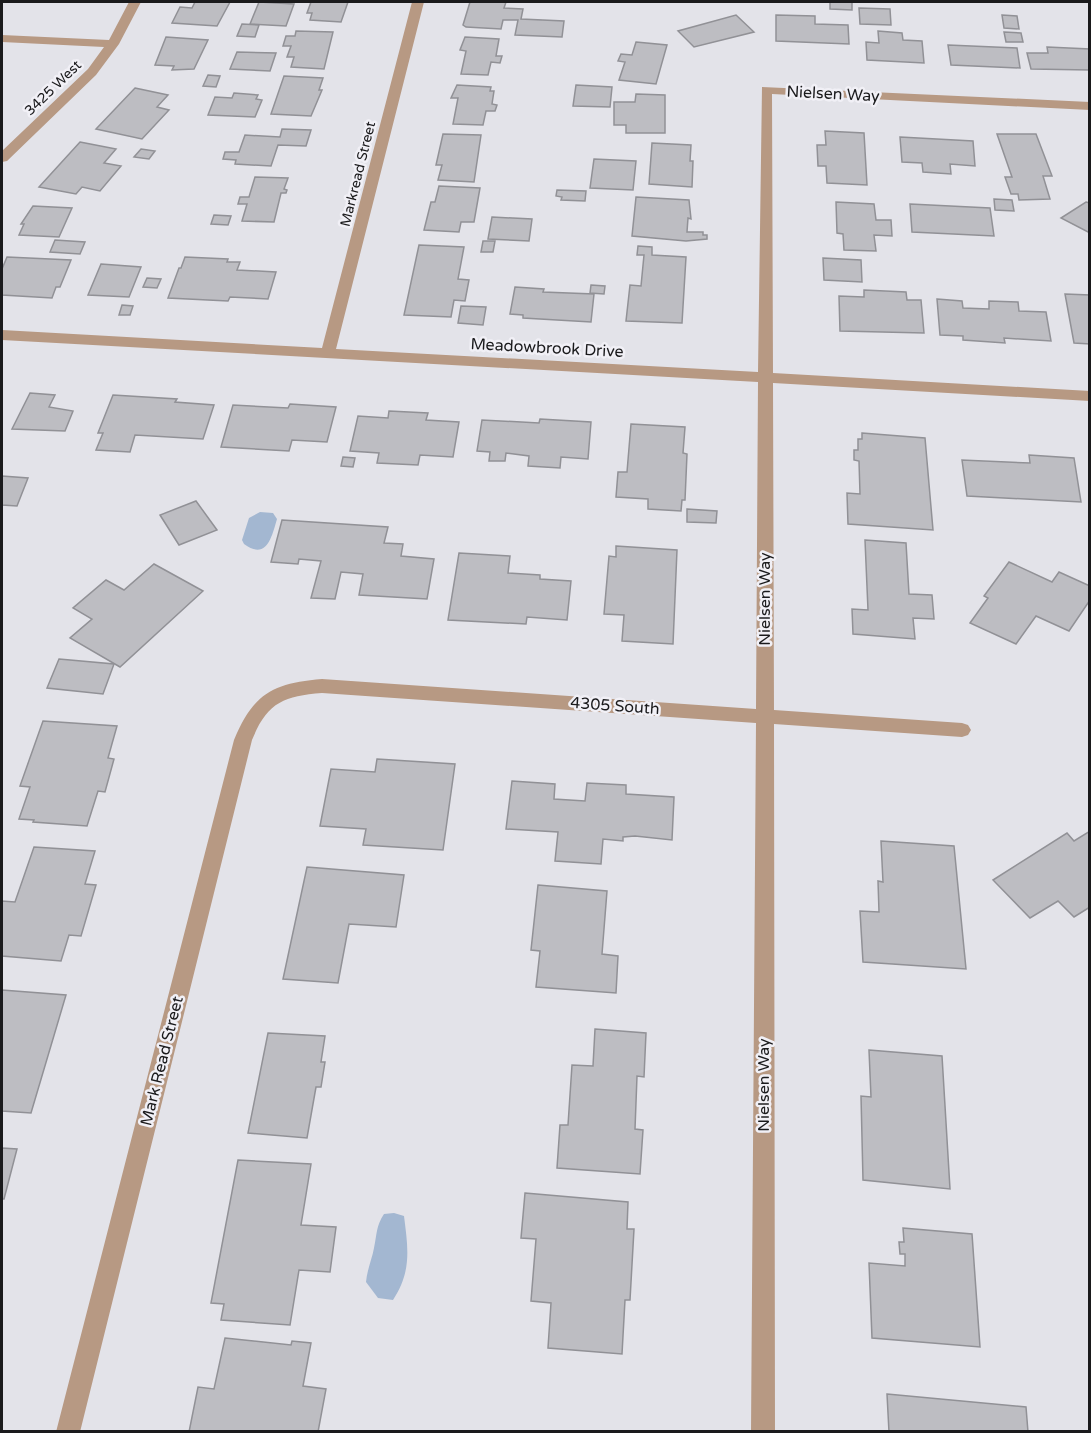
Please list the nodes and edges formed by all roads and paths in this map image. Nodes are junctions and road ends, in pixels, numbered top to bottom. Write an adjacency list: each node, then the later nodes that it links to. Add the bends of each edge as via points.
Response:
1 (135, 2): 4 (street, 3425 West)
2 (418, 2): 8 (street, Markread Street)
3 (2, 38): 4 (street)
4 (113, 44): 6 (street, 3425 West, via 79,87)
5 (1089, 106): 9 (street, Nielsen Way, via 766,90)
6 (2, 158)
7 (2, 335): 8 (street, Meadowbrook Drive)
8 (328, 353): 9 (street, Meadowbrook Drive)
9 (765, 378): 10 (street, Meadowbrook Drive); 12 (street, Nielsen Way)
10 (1089, 396)
11 (270, 697): 12 (street, 4305 South, via 286,690 322,686); 14 (street, Mark Read Street, via 258,709 243,740)
12 (765, 716): 13 (street, 4305 South); 15 (street, Nielsen Way)
13 (962, 730)
14 (68, 1431)
15 (763, 1431)

